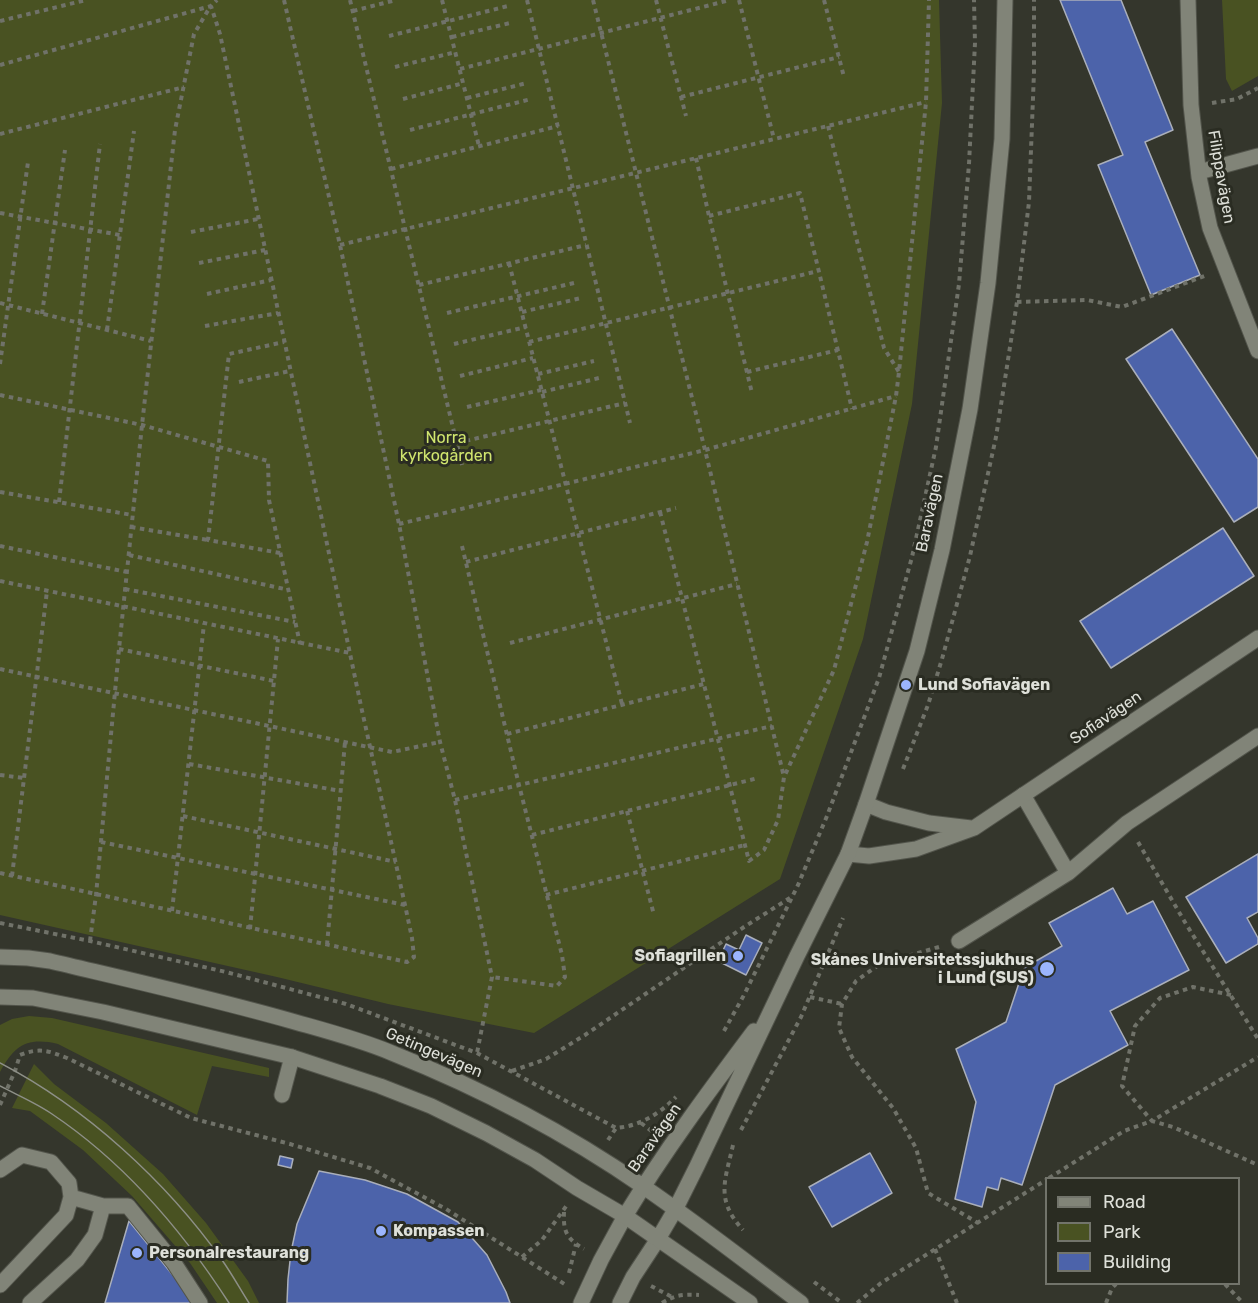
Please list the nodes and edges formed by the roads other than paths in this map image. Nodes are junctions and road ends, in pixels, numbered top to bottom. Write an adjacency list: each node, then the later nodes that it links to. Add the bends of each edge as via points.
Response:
1 (1005, 0): 9 (street, Baravägen, via 1002,138 988,283 970,409 917,651)
2 (1188, 0): 4 (street, Filippavägen, via 1191,105)
3 (1258, 156): 4 (street)
4 (1199, 172): 5 (street, Filippavägen, via 1210,228)
5 (1258, 351)
6 (1258, 639): 8 (street, Sofiavägen)
7 (1258, 736): 12 (street, via 1127,823)
8 (1023, 795): 10 (street, Sofiavägen); 12 (street)
9 (866, 804): 10 (street, via 929,823); 11 (street, Baravägen)
10 (974, 828): 11 (street, Sofiavägen, via 916,849 869,856)
11 (848, 854): 16 (street, Baravägen)
12 (1068, 873): 13 (street)
13 (959, 941)
14 (0, 957): 20 (street, Getingevägen, via 50,961 256,1011 390,1052 502,1103)
15 (0, 997): 17 (street, via 33,998 103,1012)
16 (774, 1005): 20 (street, Baravägen); 23 (street, Baravägen)
17 (292, 1057): 18 (street); 24 (street, via 431,1106 535,1160)
18 (282, 1095)
19 (0, 1170): 21 (street, via 22,1155 51,1162 69,1183)
20 (643, 1186): 23 (street, Getingevägen); 24 (street, Baravägen)
21 (71, 1197): 22 (street); 26 (street, via 66,1215)
22 (103, 1206): 27 (street, via 95,1235 77,1260); 28 (street, via 128,1206)
23 (675, 1210): 25 (street, Baravägen); 32 (street, Getingevägen)
24 (625, 1216): 25 (street); 29 (street, Baravägen)
25 (658, 1239): 30 (street, Baravägen); 31 (street)
26 (0, 1285)
27 (30, 1303)
28 (201, 1303)
29 (581, 1303)
30 (620, 1303)
31 (750, 1303)
32 (801, 1303)

